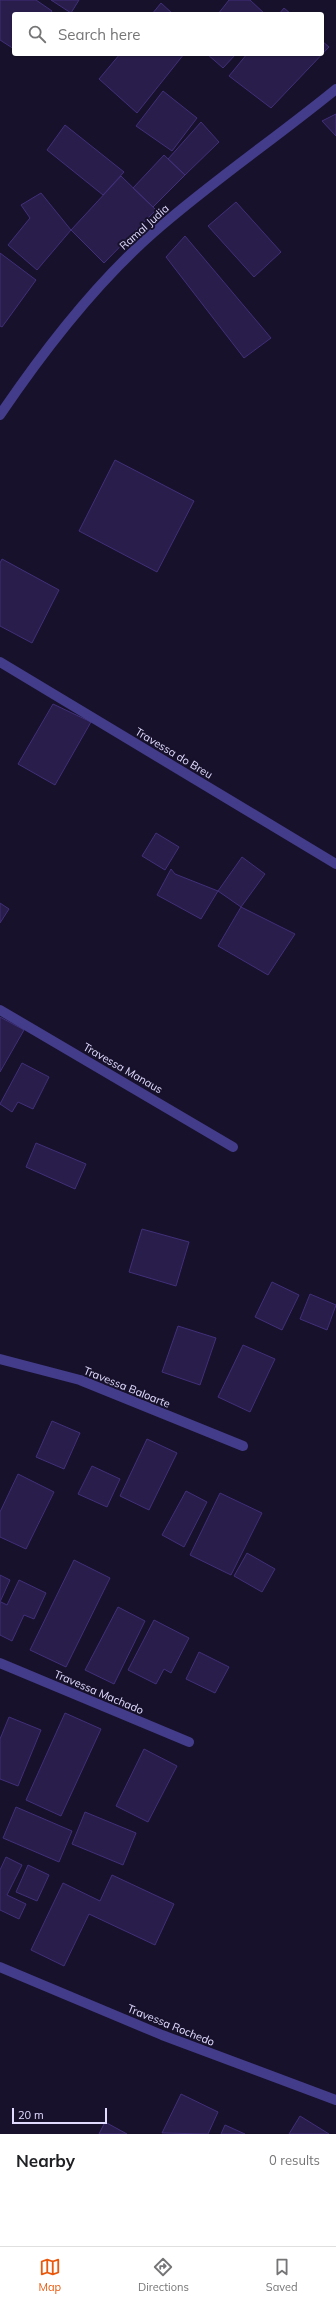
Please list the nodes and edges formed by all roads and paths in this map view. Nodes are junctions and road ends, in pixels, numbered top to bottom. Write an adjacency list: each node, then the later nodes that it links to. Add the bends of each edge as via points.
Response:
1 (336, 89): 2 (street, Ramal Judia, via 153,233 108,277 35,363)
2 (0, 415)
3 (0, 662): 4 (street, Travessa do Breu)
4 (336, 864)
5 (0, 1010): 6 (street, Travessa Manaus)
6 (234, 1147)
7 (0, 1359): 8 (street, Travessa Baloarte, via 80,1380)
8 (243, 1446)
9 (0, 1663): 10 (street, Travessa Machado)
10 (189, 1742)
11 (0, 1967): 12 (street, Travessa Rochedo, via 162,2035)
12 (336, 2100)

